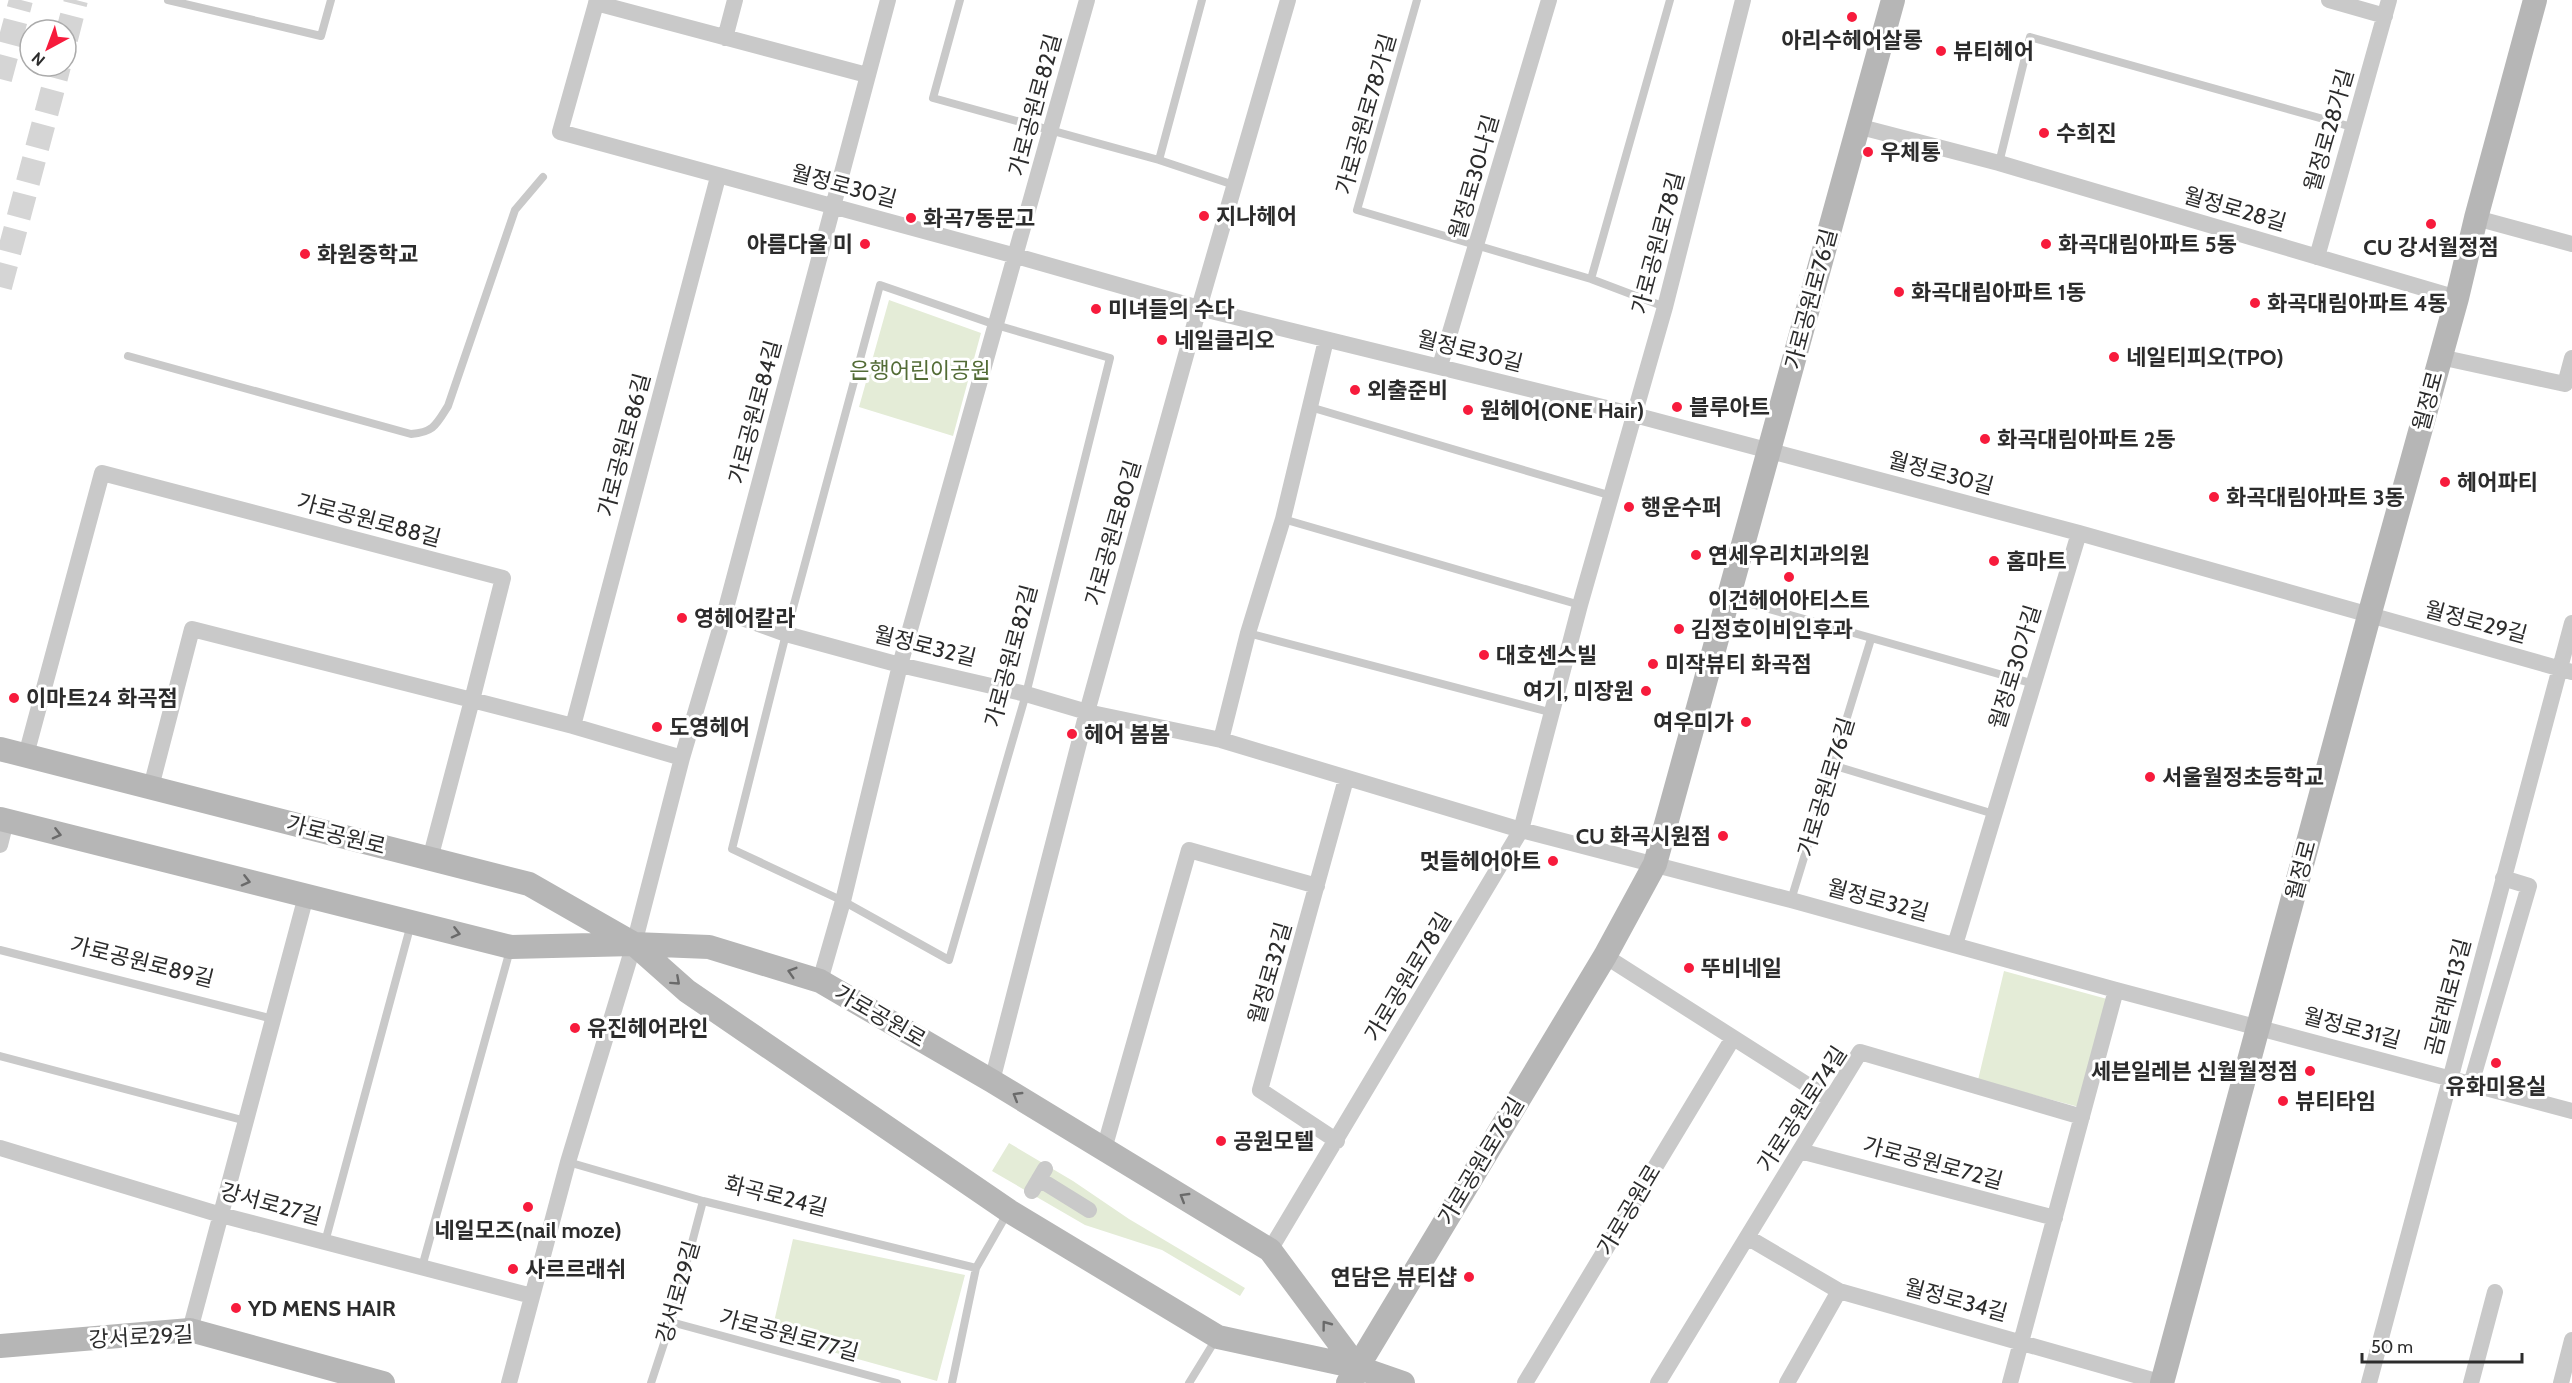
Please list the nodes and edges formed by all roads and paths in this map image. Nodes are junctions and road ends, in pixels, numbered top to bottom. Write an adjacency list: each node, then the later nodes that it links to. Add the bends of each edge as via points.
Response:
1 (168, 0): 2 (lane, via 321,36)
2 (331, 0)
3 (735, 0): 18 (street)
4 (888, 0): 19 (street, 가로공원로84길)
5 (960, 0): 22 (lane, via 933,98)
6 (1087, 0): 22 (street, 가로공원로82길)
7 (1202, 0): 23 (lane)
8 (1288, 0): 27 (street, 가로공원로80길)
9 (1417, 0): 31 (lane, 가로공원로78가길, via 1357,210)
10 (1549, 0): 31 (street, 월정로30나길)
11 (1670, 0): 34 (lane)
12 (1743, 0): 36 (street, 가로공원로78길)
13 (1893, 0): 20 (street, 가로공원로76길)
14 (2330, 0): 17 (street, 월정로28가길)
15 (2535, 0): 29 (street, 월정로)
16 (596, 2): 18 (street); 26 (street, 월정로30길, via 560,132)
17 (2387, 8): 21 (street, 월정로28가길)
18 (725, 38): 19 (street)
19 (867, 75): 28 (street, 가로공원로84길)
20 (1857, 126): 24 (street, 월정로28길); 46 (street, 가로공원로76길)
21 (2352, 127): 24 (lane, via 2030,37); 33 (street, 월정로28가길)
22 (1052, 131): 23 (lane); 32 (street, 가로공원로82길)
23 (1159, 160): 27 (lane)
24 (1999, 163): 33 (street, 월정로28길)
25 (543, 177): 40 (lane, via 515,210 448,406 426,433 411,434)
26 (718, 177): 28 (street, 월정로30길); 65 (street, 가로공원로86길)
27 (1234, 185): 37 (street, 가로공원로80길)
28 (833, 206): 32 (street, 월정로30길); 52 (street, 가로공원로84길)
29 (2476, 218): 30 (street); 35 (street, 월정로)
30 (2572, 244)
31 (1477, 246): 34 (lane, 가로공원로78가길); 43 (street, 월정로30나길)
32 (1016, 256): 37 (street, 월정로30길); 38 (street, 가로공원로82길)
33 (2317, 256): 35 (street, 월정로28길)
34 (1591, 279): 36 (lane, 가로공원로78가길)
35 (2457, 298): 41 (street, 월정로)
36 (1665, 307): 45 (street, 가로공원로78길)
37 (1199, 308): 39 (street, 월정로30길); 63 (street, 가로공원로80길)
38 (996, 326): 56 (lane, 가로공원로82길, via 880,285); 58 (street, 가로공원로82길); 61 (lane, 가로공원로82길, via 1110,358)
39 (1326, 340): 43 (street, 월정로30길); 44 (street)
40 (128, 356)
41 (2440, 357): 42 (street, 월정로, via 2565,384); 53 (street, 월정로)
42 (2572, 358)
43 (1440, 366): 45 (street, 월정로30길)
44 (1310, 407): 47 (lane); 48 (street)
45 (1634, 415): 46 (street, 월정로30길); 47 (street, 가로공원로78길)
46 (1770, 452): 49 (street, 월정로30길); 50 (street, 가로공원로76길)
47 (1612, 496): 51 (street, 가로공원로78길)
48 (1283, 519): 51 (lane); 55 (street)
49 (2079, 532): 53 (street, 월정로30길); 60 (street, 월정로30가길)
50 (1730, 598): 57 (lane); 78 (street, 가로공원로76길)
51 (1580, 605): 64 (street, 가로공원로78길)
52 (725, 612): 56 (street, 월정로32길); 69 (street, 가로공원로84길)
53 (2369, 616): 59 (street, 월정로29길); 93 (street, 월정로)
54 (2572, 623): 59 (street, 곰달래로13길)
55 (1248, 633): 64 (lane); 66 (street)
56 (786, 634): 58 (street, 월정로32길); 83 (lane, 가로공원로82길, via 732,849)
57 (1871, 639): 60 (lane); 70 (lane, 가로공원로76길)
58 (900, 665): 61 (street, 월정로32길); 83 (street, 가로공원로82길)
59 (2566, 670): 79 (street, 곰달래로13길)
60 (2034, 684): 73 (street, 월정로30가길)
61 (1026, 694): 63 (street, 월정로32길); 83 (lane, 가로공원로82길, via 949,960)
62 (472, 700): 65 (street); 68 (street, 가로공원로88길, via 503,578 102,473); 72 (street, via 192,629); 77 (street, 가로공원로88길)
63 (1087, 712): 66 (street, 월정로32길); 97 (street, 가로공원로80길)
64 (1553, 714): 75 (street, 가로공원로78길)
65 (573, 726): 69 (street)
66 (1221, 740): 71 (street, 월정로32길)
67 (0, 749): 68 (street, 가로공원로)
68 (26, 755): 72 (street, 가로공원로)
69 (682, 758): 85 (street, 가로공원로84길)
70 (1832, 765): 73 (lane); 82 (lane, 가로공원로76길)
71 (1346, 779): 75 (street, 월정로32길); 80 (street, 월정로32길)
72 (151, 787): 77 (street, 가로공원로)
73 (1994, 814): 86 (street, 월정로30가길)
74 (3, 820): 76 (street); 81 (street, 가로공원로, one-way to 81)
75 (1521, 830): 78 (street, 월정로32길); 103 (street, 가로공원로78길)
76 (0, 845)
77 (429, 859): 85 (street, 가로공원로, via 529,884)
78 (1655, 864): 82 (street, 월정로32길); 89 (street, 가로공원로76길)
79 (2503, 878): 96 (street, 곰달래로13길); 98 (street, via 2529,886)
80 (1317, 886): 103 (street, 월정로32길, via 1260,1090); 105 (street, via 1189,850)
81 (306, 896): 84 (street, 가로공원로); 92 (street)
82 (1791, 900): 86 (street, 월정로32길)
83 (843, 901): 90 (street, 가로공원로82길)
84 (411, 922): 87 (street, 가로공원로, one-way to 87); 115 (lane)
85 (634, 944): 87 (street, 가로공원로); 90 (street, 가로공원로, one-way to 85, via 709,947); 107 (street); 111 (street, 가로공원로, one-way to 111, via 687,991)
86 (1955, 945): 91 (street, 월정로32길)
87 (511, 947): 117 (lane)
88 (0, 950): 92 (lane, 가로공원로89길)
89 (1605, 956): 94 (street); 128 (street, 가로공원로76길)
90 (820, 981): 97 (street, 가로공원로)
91 (2116, 990): 93 (street, 월정로32길); 101 (street)
92 (273, 1019): 102 (street)
93 (2258, 1026): 96 (street, 월정로31길); 140 (street, 월정로)
94 (1733, 1038): 99 (street); 136 (street, 가로공원로)
95 (0, 1056): 102 (lane)
96 (2449, 1078): 98 (street, 월정로31길); 141 (street, 곰달래로13길)
97 (992, 1081): 105 (street, 가로공원로, one-way to 97)
98 (2471, 1084): 100 (street, 월정로31길)
99 (1831, 1100): 101 (street, 가로공원로74길, via 1860,1052); 106 (street, 가로공원로74길)
100 (2572, 1111)
101 (2082, 1117): 113 (street)
102 (246, 1121): 112 (street)
103 (1337, 1140): 116 (street, 가로공원로78길)
104 (0, 1148): 112 (street, 강서로27길)
105 (1104, 1149): 116 (street, 가로공원로, one-way to 105)
106 (1800, 1151): 113 (street, 가로공원로72길); 114 (street, 가로공원로74길)
107 (568, 1162): 109 (lane, 화곡로24길); 121 (street)
108 (1038, 1180): 110 (street)
109 (703, 1201): 118 (lane, 화곡로24길); 122 (lane, 강서로29길)
110 (1089, 1210)
111 (1009, 1211): 118 (lane); 124 (street, 가로공원로)
112 (221, 1215): 115 (street, 강서로27길); 123 (street)
113 (2055, 1218): 126 (street)
114 (1747, 1238): 119 (street, 월정로34길); 137 (street, 가로공원로74길)
115 (325, 1242): 117 (street, 강서로27길)
116 (1270, 1250): 128 (street, 가로공원로, one-way to 116)
117 (422, 1267): 121 (street, 강서로27길)
118 (976, 1268): 133 (lane)
119 (1839, 1292): 126 (street, 월정로34길); 138 (street)
120 (2495, 1292): 142 (street)
121 (532, 1296): 130 (street)
122 (671, 1322): 131 (lane, 강서로29길); 132 (lane, 가로공원로77길)
123 (190, 1330): 127 (street, 강서로29길); 129 (street, 강서로29길)
124 (1218, 1336): 128 (street, 가로공원로); 134 (lane)
125 (2572, 1340): 143 (street)
126 (2021, 1342): 139 (street); 140 (street, 월정로34길)
127 (0, 1346)
128 (1360, 1378): 135 (street, 가로공원로)
129 (383, 1383)
130 (509, 1383)
131 (651, 1383)
132 (897, 1383)
133 (952, 1383)
134 (1189, 1383)
135 (1403, 1383)
136 (1525, 1383)
137 (1658, 1383)
138 (1787, 1383)
139 (2010, 1383)
140 (2162, 1383)
141 (2369, 1383)
142 (2471, 1383)
143 (2561, 1383)

